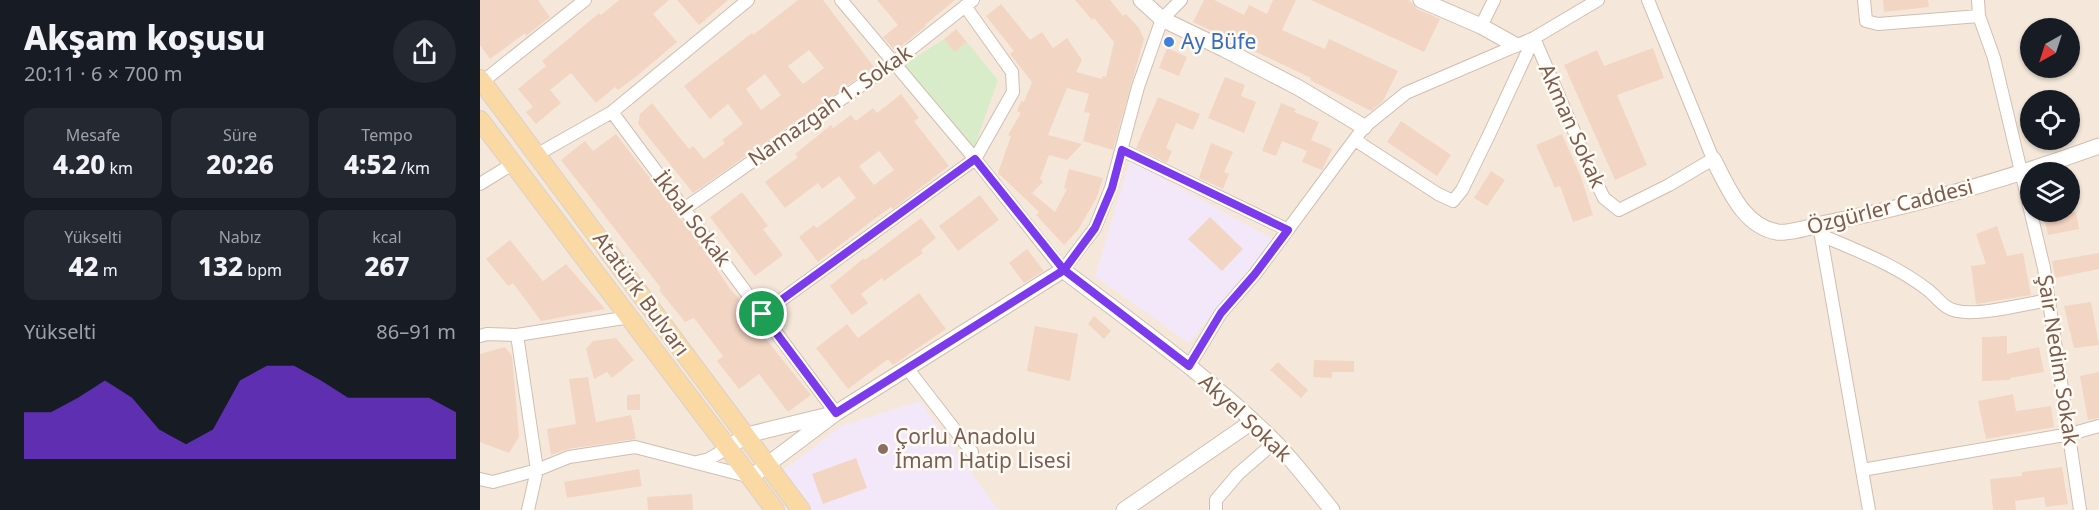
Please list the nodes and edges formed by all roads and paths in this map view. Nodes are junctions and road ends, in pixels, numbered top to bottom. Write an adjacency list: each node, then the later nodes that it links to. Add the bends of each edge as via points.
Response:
1 (585, 0): 19 (street)
2 (748, 0): 20 (street)
3 (841, 0): 18 (street)
4 (1141, 0): 14 (street)
5 (1181, 0): 14 (street)
6 (1421, 0): 15 (street)
7 (1494, 0): 15 (street)
8 (1598, 0): 16 (street)
9 (1648, 0): 27 (street)
10 (1864, 0): 13 (street, via 1866,21 1878,24)
11 (1978, 0): 13 (street, Şair Nedim Sokak)
12 (969, 3): 18 (street, Namazgah 1. Sokak); 26 (street, via 1012,72 1013,92)
13 (1979, 16): 30 (street, Şair Nedim Sokak, via 1994,58)
14 (1162, 19): 22 (street, via 1299,88); 24 (street, via 1138,87)
15 (1481, 26): 17 (street)
16 (1534, 38): 17 (street); 22 (street, via 1462,190 1453,201 1438,194); 27 (street, Akman Sokak, via 1594,180 1604,198 1619,210)
17 (1515, 45): 22 (street, via 1406,93)
18 (893, 63): 26 (street); 33 (street, Namazgah 1. Sokak)
19 (481, 80): 25 (main road, Atatürk Bulvarı)
20 (612, 112): 25 (street); 33 (street, İkbal Sokak)
21 (480, 120): 28 (main road, Atatürk Bulvarı)
22 (1359, 134): 35 (street)
23 (2099, 146): 29 (street, Özgürler Caddesi)
24 (1122, 150): 35 (street); 37 (street, via 1095,228)
25 (537, 154): 49 (main road, Atatürk Bulvarı)
26 (975, 159): 37 (street); 39 (street)
27 (1713, 159): 36 (street, Özgürler Caddesi, via 1741,209 1754,222 1779,233)
28 (514, 162): 32 (street); 40 (main road, Atatürk Bulvarı)
29 (2055, 162)
30 (2020, 166)
31 (2020, 175): 36 (street, Özgürler Caddesi)
32 (480, 184)
33 (684, 209): 39 (street, İkbal Sokak)
34 (2033, 222): 38 (street, Şair Nedim Sokak)
35 (1288, 230): 43 (street, via 1221,313)
36 (1820, 230): 38 (street, via 1901,270 1947,308 1959,312); 56 (street)
37 (1064, 270): 43 (street, Akyel Sokak); 44 (street)
38 (2049, 300): 48 (street, Şair Nedim Sokak)
39 (762, 314): 45 (street, İkbal Sokak)
40 (630, 317): 41 (street); 51 (main road, Atatürk Bulvarı)
41 (517, 335): 42 (street); 55 (street)
42 (480, 336)
43 (1189, 366): 46 (street, Akyel Sokak)
44 (907, 368): 45 (street); 52 (street)
45 (836, 413): 49 (street); 54 (street)
46 (1253, 421): 50 (street, Akyel Sokak); 62 (street)
47 (2099, 426): 48 (street)
48 (2070, 434): 56 (street); 66 (street, Şair Nedim Sokak)
49 (747, 435): 51 (street); 54 (main road, Atatürk Bulvarı)
50 (1275, 442): 63 (street, via 1238,474 1216,500); 64 (street, Akyel Sokak)
51 (729, 447): 53 (street); 57 (main road, Atatürk Bulvarı)
52 (972, 452)
53 (696, 463): 55 (street, via 635,447 569,457); 57 (street)
54 (768, 465): 57 (street); 61 (main road, Atatürk Bulvarı)
55 (537, 470): 58 (street, via 493,482); 59 (street)
56 (1862, 470): 65 (street)
57 (751, 477): 60 (main road, Atatürk Bulvarı)
58 (480, 479)
59 (528, 510)
60 (775, 510)
61 (801, 510)
62 (1124, 510)
63 (1216, 510)
64 (1332, 510)
65 (1869, 510)
66 (2080, 510)

